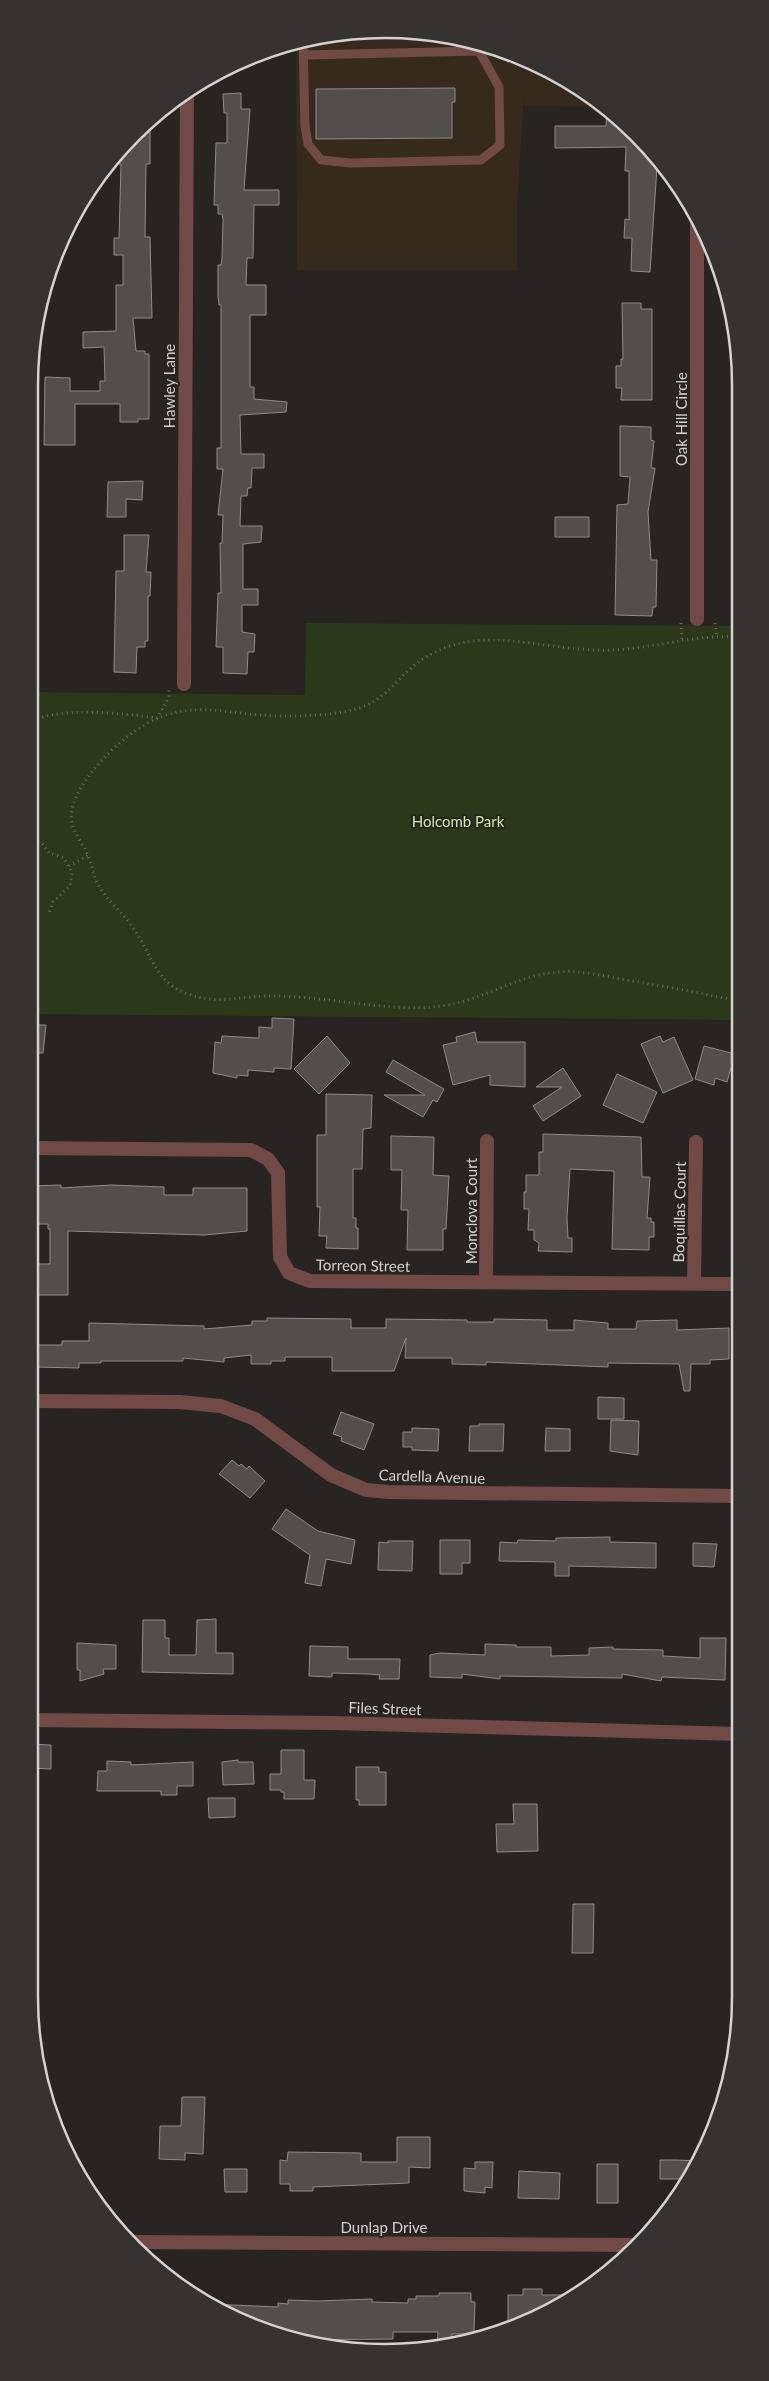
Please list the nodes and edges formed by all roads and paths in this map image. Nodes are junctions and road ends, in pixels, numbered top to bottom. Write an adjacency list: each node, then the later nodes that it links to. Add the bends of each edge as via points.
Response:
1 (304, 47): 4 (lane)
2 (471, 48): 4 (lane)
3 (481, 51): 4 (lane, via 499,87 500,145 481,160 370,162 321,160 308,144)
4 (304, 54)
5 (187, 99): 14 (street, Hawley Lane)
6 (697, 233): 7 (street, Oak Hill Circle)
7 (697, 619)
8 (681, 623): 12 (path)
9 (715, 623): 10 (path)
10 (717, 635): 11 (path); 12 (path)
11 (732, 636)
12 (682, 639): 15 (path, via 608,651 475,642 456,645 428,657 416,664 381,698 357,709 282,716 204,710 171,713)
13 (169, 681): 15 (path, via 169,697)
14 (184, 684)
15 (157, 718): 16 (path, via 92,713 50,714); 18 (path, via 114,748 87,778 72,805 72,823)
16 (38, 720)
17 (38, 842): 19 (path, via 48,853 64,858)
18 (89, 855): 19 (path); 21 (path, via 102,890 134,928 167,982 199,998 299,997 419,1008 467,1001 542,974 578,972)
19 (69, 866): 20 (path, via 72,872 70,886 52,902)
20 (48, 913)
21 (732, 1000)
22 (487, 1141): 25 (street, Monclova Court)
23 (696, 1142): 26 (street, Boquillas Court)
24 (38, 1148): 25 (street, Torreon Street, via 251,1150 268,1159 278,1173 280,1257 289,1273 310,1281)
25 (486, 1282): 26 (street, Torreon Street)
26 (694, 1283): 27 (street, Torreon Street)
27 (732, 1284)
28 (38, 1400): 29 (street, Cardella Avenue, via 179,1402 221,1406 255,1419 331,1475 366,1490)
29 (732, 1496)
30 (38, 1720): 31 (street, Files Street, via 333,1723)
31 (732, 1734)
32 (139, 2242): 33 (street, Dunlap Drive)
33 (627, 2245)

